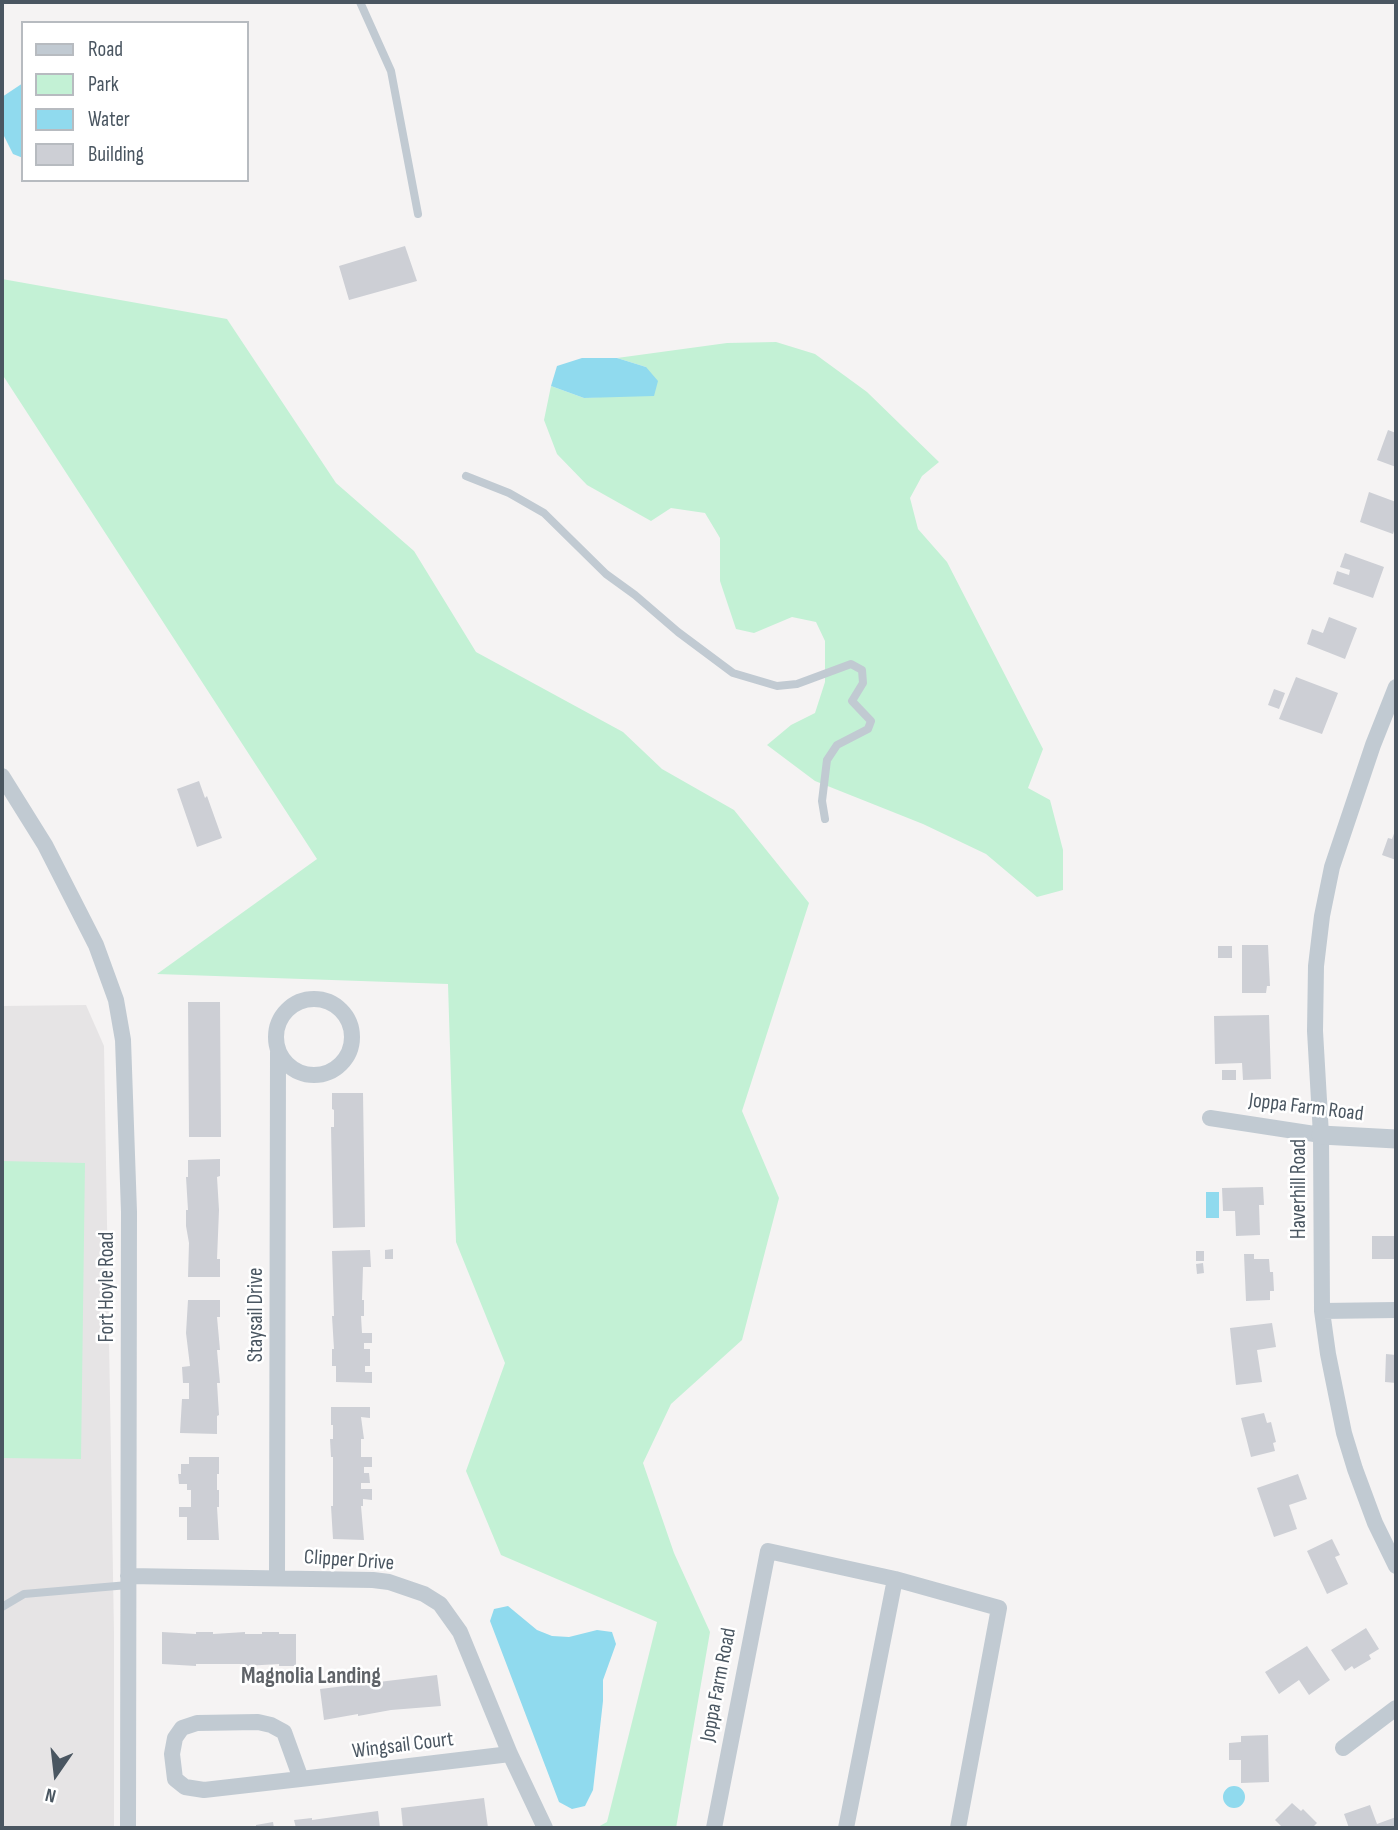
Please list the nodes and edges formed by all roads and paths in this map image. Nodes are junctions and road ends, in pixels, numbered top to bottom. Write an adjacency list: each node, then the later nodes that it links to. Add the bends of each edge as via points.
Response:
1 (360, 2): 2 (lane, via 391,71)
2 (418, 214)
3 (466, 476): 6 (lane, via 544,513 606,574 733,673 777,686 797,684 851,664 862,670 863,683 852,701 871,721 868,729 836,745 827,760 822,801)
4 (1396, 687): 9 (street, Haverhill Road, via 1345,822 1322,916 1315,1031)
5 (2, 776): 16 (street, Fort Hoyle Road, via 45,845 96,945 116,1000 123,1040 129,1212)
6 (825, 819)
7 (278, 1052): 7 (street, Staysail Drive, via 282,1017 301,1002 325,1000 336,1005 351,1026 350,1051 333,1069 321,1074 297,1070); 14 (street, Staysail Drive)
8 (1210, 1118): 9 (street, Joppa Farm Road)
9 (1321, 1135): 10 (street, Joppa Farm Road); 12 (street, Haverhill Road)
10 (1396, 1139)
11 (1396, 1310): 12 (street)
12 (1322, 1311): 13 (street, Haverhill Road, via 1355,1469)
13 (1396, 1566)
14 (277, 1578): 16 (street, Clipper Drive); 20 (street, Clipper Drive, via 389,1582 440,1604 460,1632)
15 (895, 1579): 24 (street, Joppa Farm Road, via 768,1551); 25 (street); 26 (street, via 999,1608)
16 (128, 1581): 17 (lane, via 24,1594); 22 (street, Fort Hoyle Road)
17 (2, 1607)
18 (1396, 1708): 19 (street)
19 (1343, 1748)
20 (510, 1754): 21 (street, Wingsail Court); 23 (street, Clipper Drive)
21 (301, 1779): 21 (street, Wingsail Court, via 204,1790 185,1787 175,1779 172,1766 175,1738 182,1728 197,1723 271,1725 284,1732)
22 (128, 1828)
23 (545, 1828)
24 (714, 1828)
25 (846, 1828)
26 (958, 1828)

